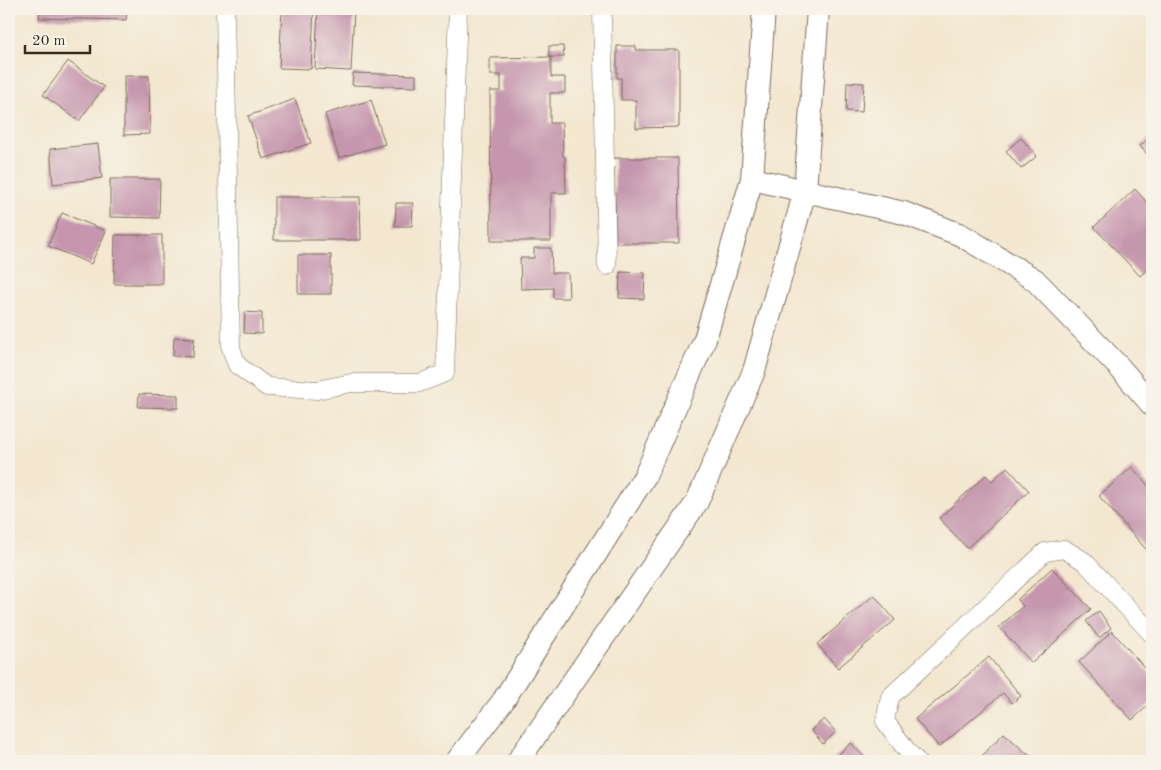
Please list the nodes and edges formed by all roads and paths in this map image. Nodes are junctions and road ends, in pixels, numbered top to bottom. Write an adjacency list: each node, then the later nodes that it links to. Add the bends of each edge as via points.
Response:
1 (225, 9): 2 (street, via 231,348 237,366 267,387 317,390 350,383 420,383 445,373)
2 (458, 9)
3 (602, 9): 8 (street)
4 (764, 9): 6 (street)
5 (818, 9): 7 (street)
6 (752, 178): 7 (street); 11 (street, via 705,339 645,476 503,701)
7 (805, 191): 9 (street, via 904,213 962,235 1004,260 1035,280); 12 (street, via 754,371 698,502)
8 (607, 266)
9 (1152, 405)
10 (1152, 634): 13 (street, via 1084,561 1064,549 1045,552 890,697 885,721)
11 (457, 761)
12 (518, 761)
13 (916, 761)

